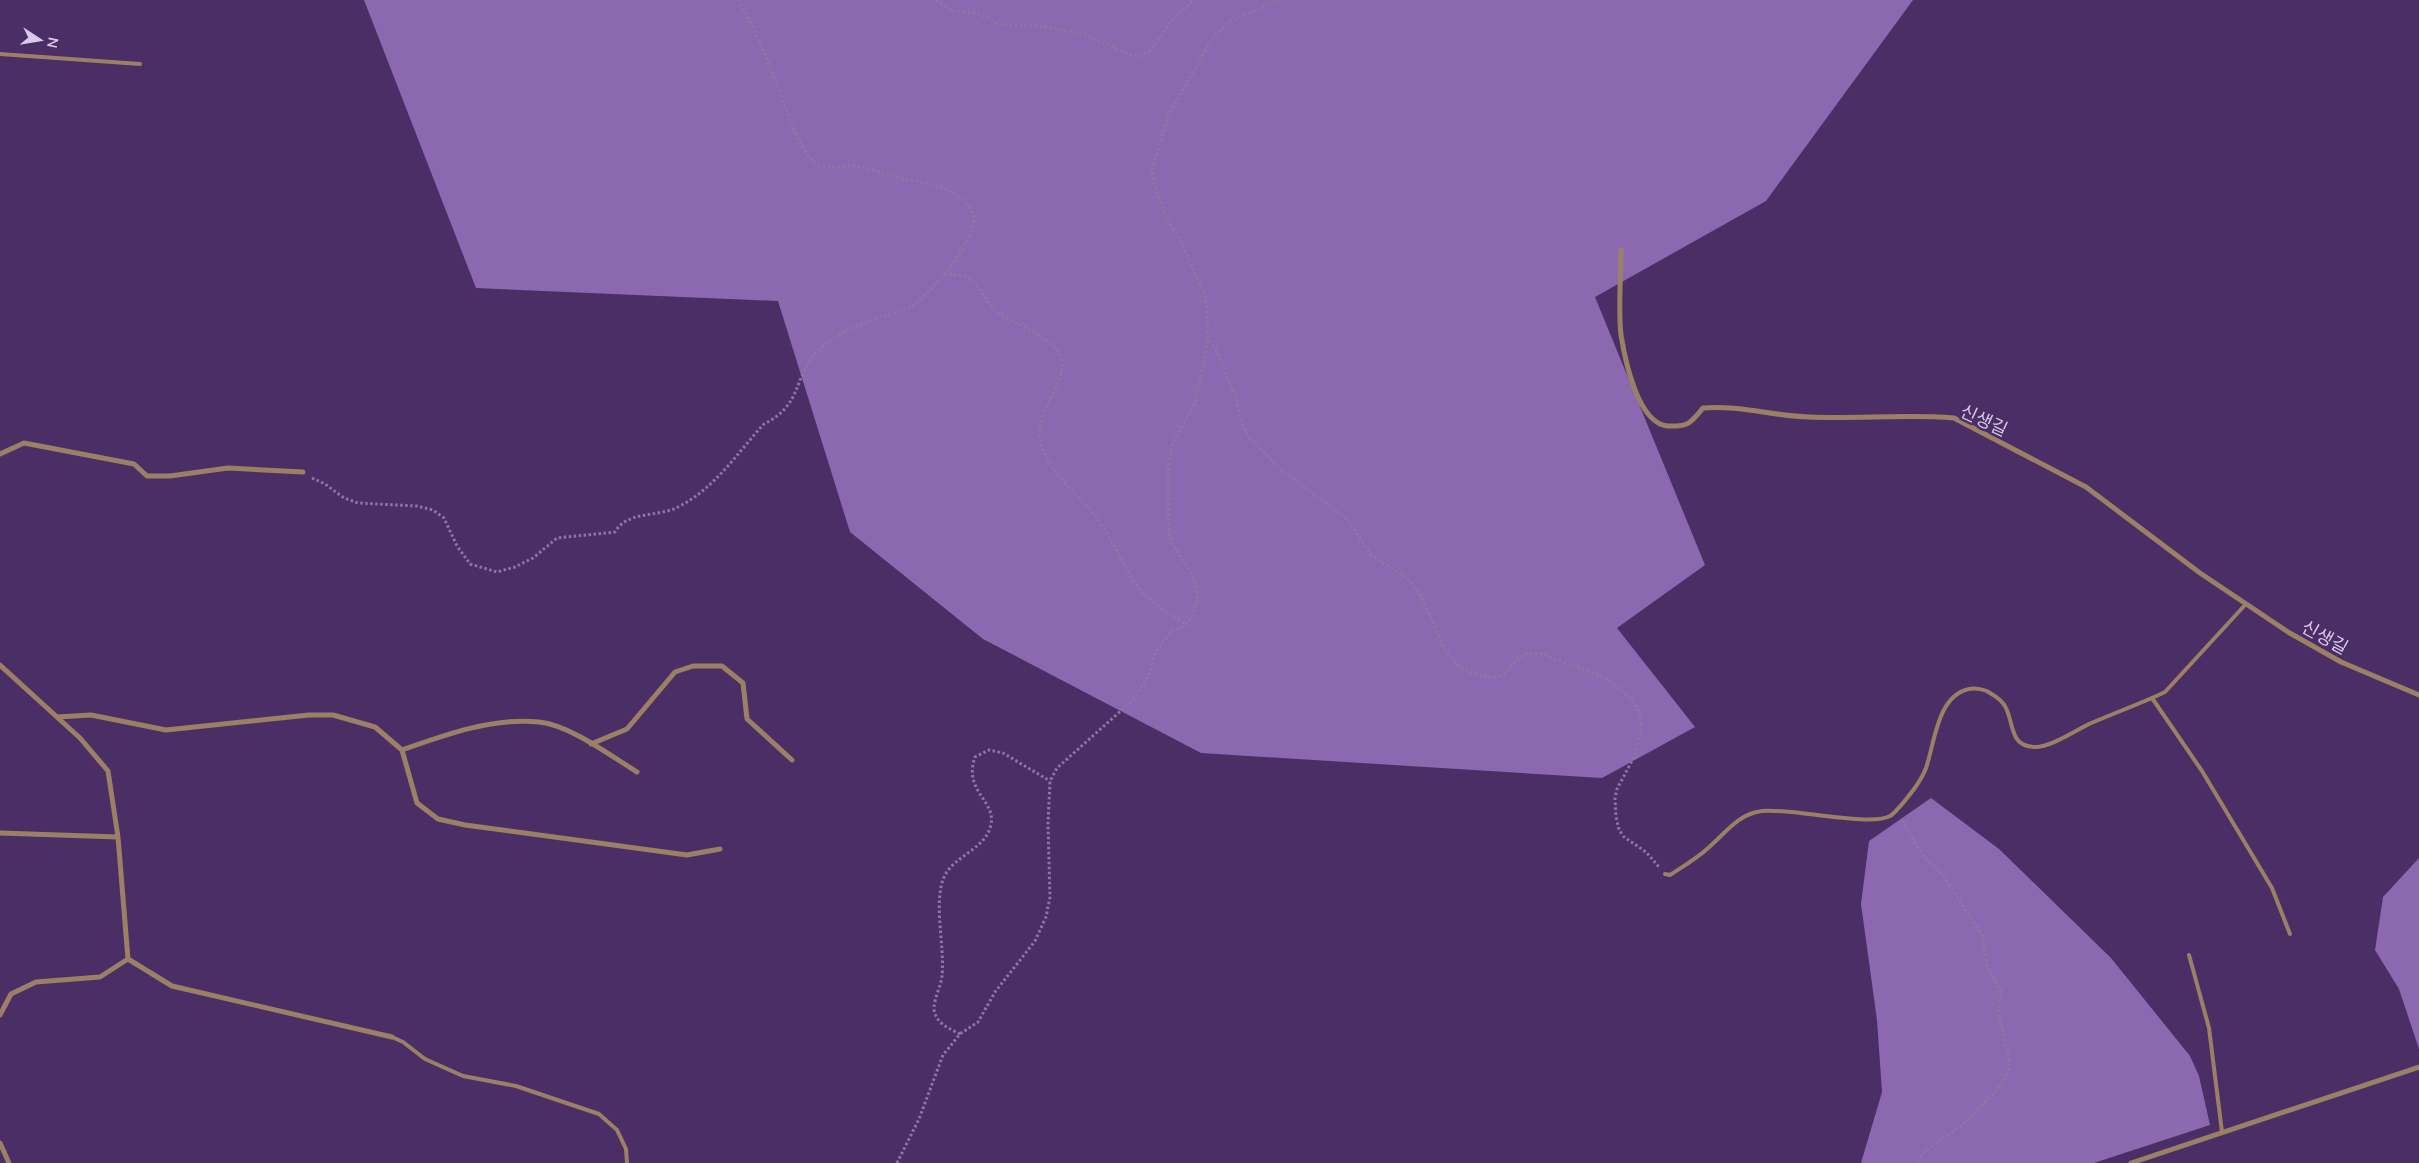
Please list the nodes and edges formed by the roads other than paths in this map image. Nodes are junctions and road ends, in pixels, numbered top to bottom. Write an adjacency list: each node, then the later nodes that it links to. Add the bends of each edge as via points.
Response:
1 (0, 54): 2 (lane)
2 (140, 64)
3 (1621, 250): 6 (street, 신생길, via 1621,334 1628,367 1645,413 1662,426 1690,424 1703,408 1724,406 1808,417 1954,418 2086,486)
4 (0, 454): 5 (street, via 24,443 134,464 147,476 228,468)
5 (303, 472)
6 (2245, 605): 8 (street, 신생길, via 2341,662); 9 (lane, via 2165,692)
7 (0, 665): 10 (street)
8 (2419, 695)
9 (2152, 698): 18 (lane, via 2036,748 2016,740 2001,700 1987,691 1972,689 1958,692 1940,720 1926,769 1917,786 1894,812 1880,819 1762,811 1732,824 1707,850 1670,875); 19 (lane, via 2202,771 2272,888)
10 (57, 717): 12 (street, via 91,715 166,730 333,715 375,727); 16 (street, via 108,771)
11 (591, 744): 12 (street, via 578,735 541,722 502,722); 13 (street, via 627,729 675,672 693,666 722,666 743,683 747,719); 14 (street)
12 (402, 750): 17 (street, via 417,803 438,819 687,856)
13 (792, 760)
14 (637, 772)
15 (0, 833): 16 (street)
16 (118, 837): 21 (street)
17 (720, 849)
18 (1664, 874)
19 (2290, 934)
20 (2189, 955): 25 (lane, via 2209,1028)
21 (128, 959): 22 (street, via 100,977 36,982 11,994); 23 (street, via 172,986)
22 (0, 1015)
23 (392, 1037): 28 (lane, via 425,1059 462,1076 516,1086 599,1114 617,1130 626,1149)
24 (2419, 1066): 25 (street)
25 (2222, 1132): 29 (street)
26 (0, 1143): 27 (street)
27 (9, 1163)
28 (627, 1163)
29 (2131, 1163)

